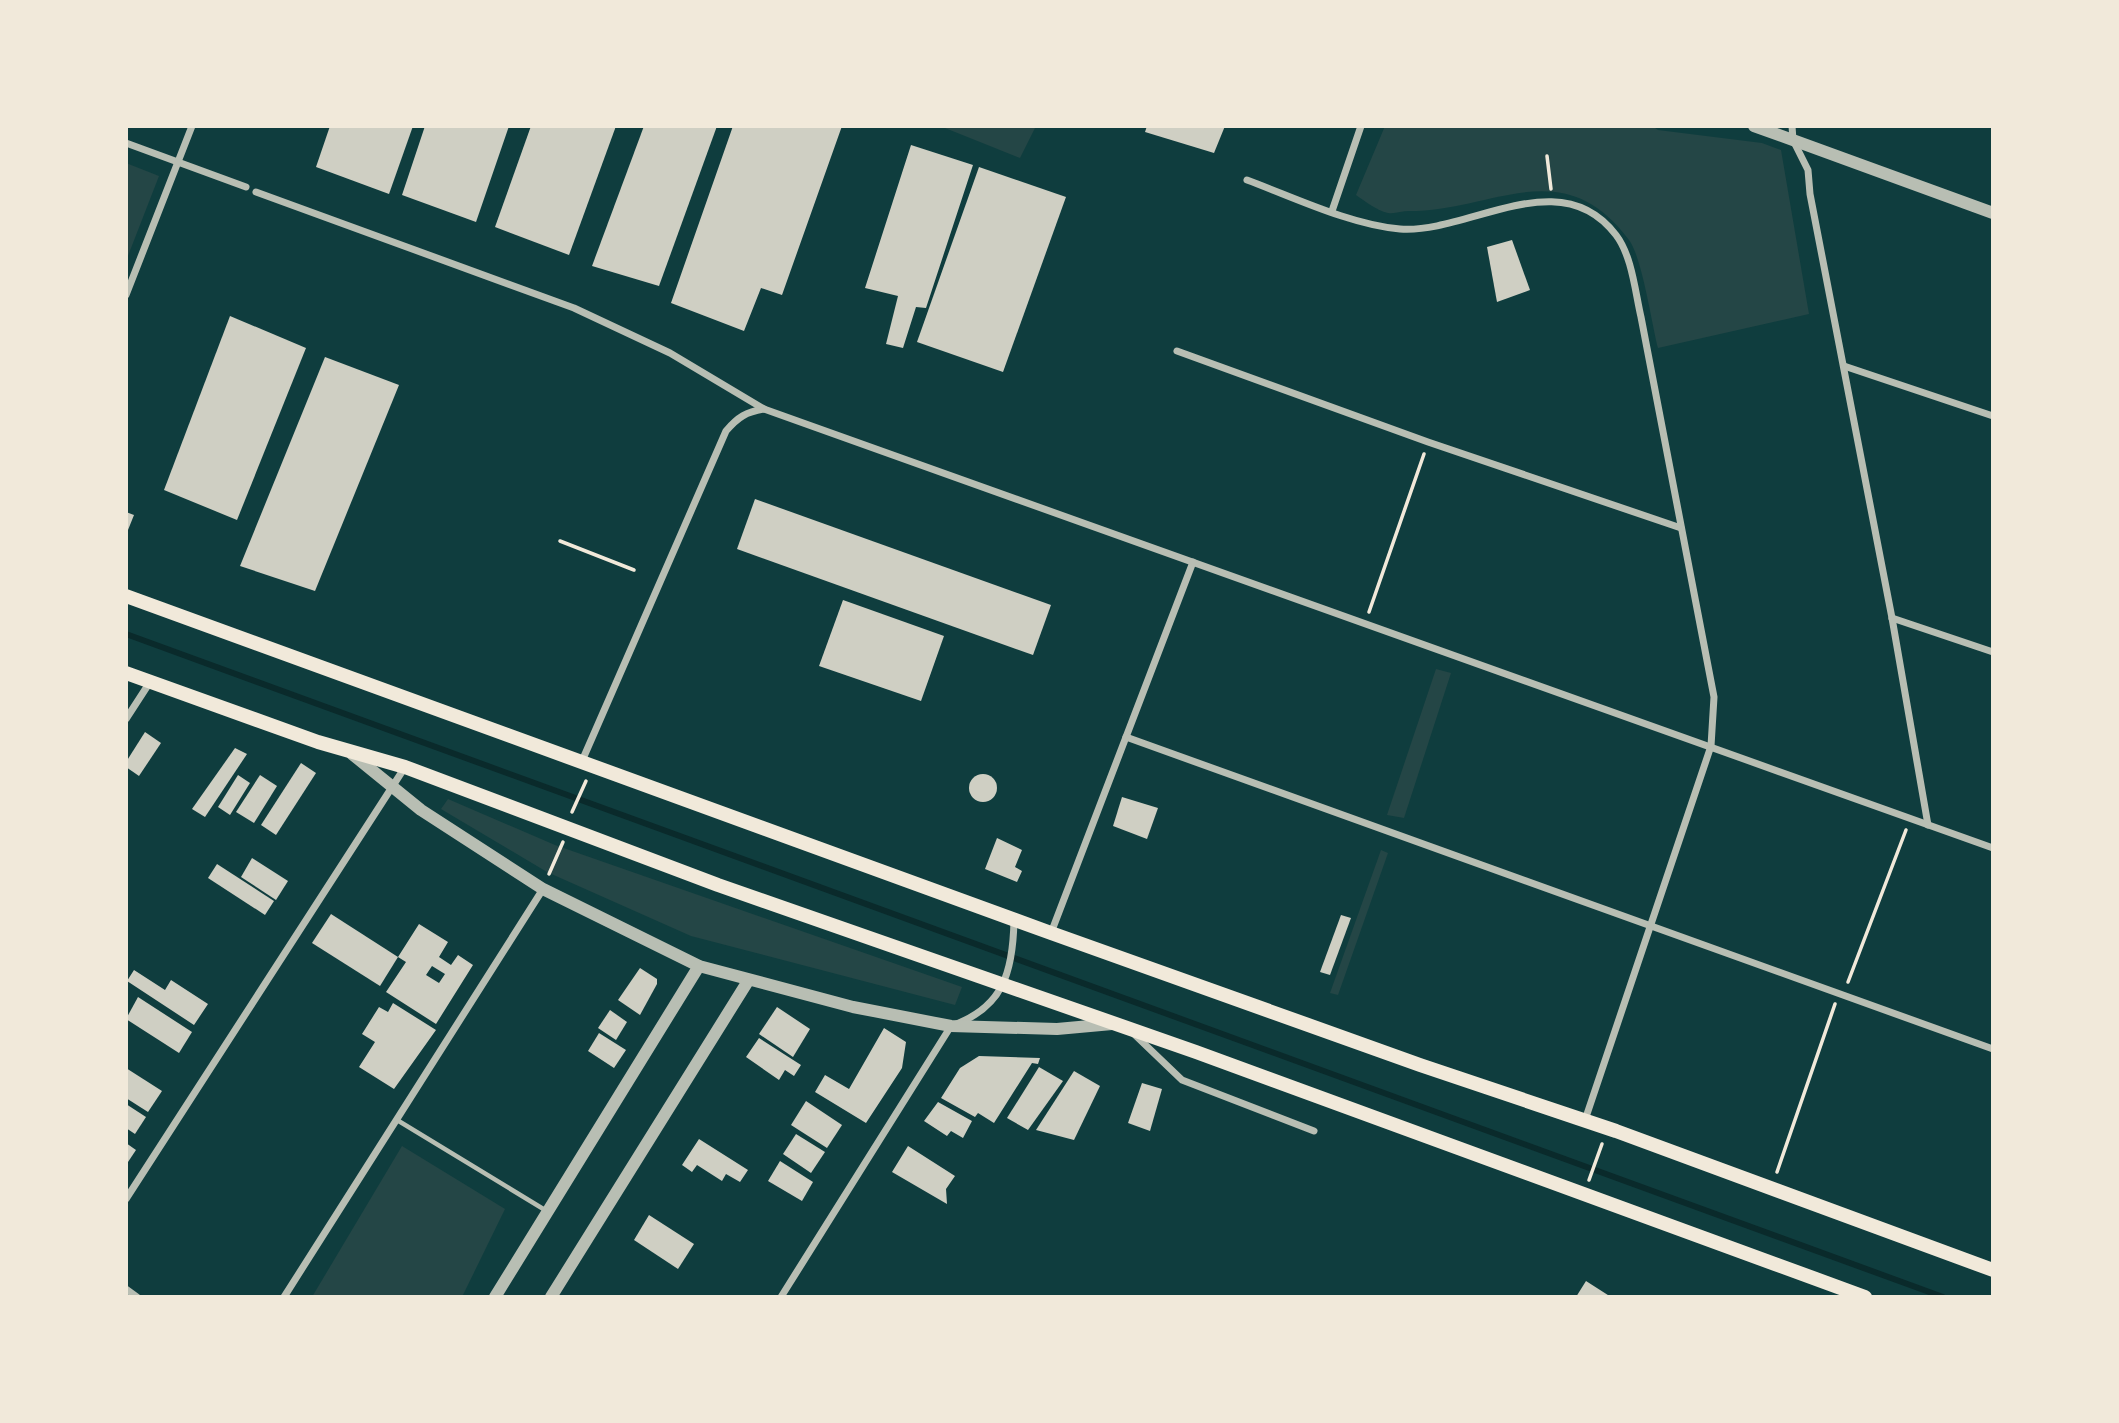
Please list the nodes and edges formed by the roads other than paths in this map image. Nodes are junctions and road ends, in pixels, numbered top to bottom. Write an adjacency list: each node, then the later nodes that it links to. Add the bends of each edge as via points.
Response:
1 (192, 126): 7 (street)
2 (1361, 126): 11 (street)
3 (1754, 126): 5 (street)
4 (1792, 126): 5 (street)
5 (1793, 140): 12 (street); 15 (street, via 1808,170)
6 (126, 143): 7 (street)
7 (177, 164): 9 (street); 13 (street)
8 (1247, 180): 11 (street)
9 (246, 187)
10 (256, 192): 16 (street, via 585,313 670,353)
11 (1332, 211): 18 (street, via 1399,229 1431,228 1538,201 1571,206 1601,222 1616,236 1626,257)
12 (1993, 213)
13 (126, 295)
14 (1177, 351): 18 (street)
15 (1844, 366): 17 (street); 21 (street)
16 (764, 409): 19 (street); 29 (street, via 749,411 726,431)
17 (1993, 416)
18 (1681, 528): 27 (street, via 1714,697)
19 (1193, 562): 26 (street); 27 (street)
20 (126, 596): 29 (main road)
21 (1892, 618): 22 (street); 32 (street)
22 (1993, 652)
23 (126, 673): 24 (main road)
24 (150, 682): 25 (street); 28 (main road)
25 (126, 719)
26 (1126, 737): 36 (street); 37 (street)
27 (1711, 747): 32 (street); 36 (street)
28 (352, 754): 30 (main road); 31 (street)
29 (582, 761): 35 (main road)
30 (405, 767): 31 (street); 39 (main road, via 570,822 718,886)
31 (392, 787): 34 (street); 48 (street)
32 (1928, 825): 33 (street)
33 (1993, 848)
34 (543, 889): 38 (street); 45 (street)
35 (1014, 924): 37 (main road); 39 (street)
36 (1648, 928): 44 (street); 46 (street)
37 (1051, 933): 46 (main road)
38 (699, 965): 40 (street); 49 (street)
39 (1004, 978): 41 (main road); 42 (street, via 985,1010)
40 (748, 981): 42 (street); 55 (street)
41 (1112, 1024): 42 (street, via 1057,1029); 43 (main road)
42 (951, 1026): 56 (street)
43 (1131, 1031): 47 (street, via 1182,1080); 57 (main road)
44 (1993, 1049)
45 (395, 1119): 49 (lane); 53 (street)
46 (1585, 1120): 50 (main road)
47 (1314, 1131)
48 (126, 1199)
49 (549, 1212): 54 (street)
50 (1993, 1270)
51 (126, 1289): 52 (street)
52 (137, 1297)
53 (284, 1297)
54 (495, 1297)
55 (551, 1297)
56 (781, 1297)
57 (1865, 1297)

